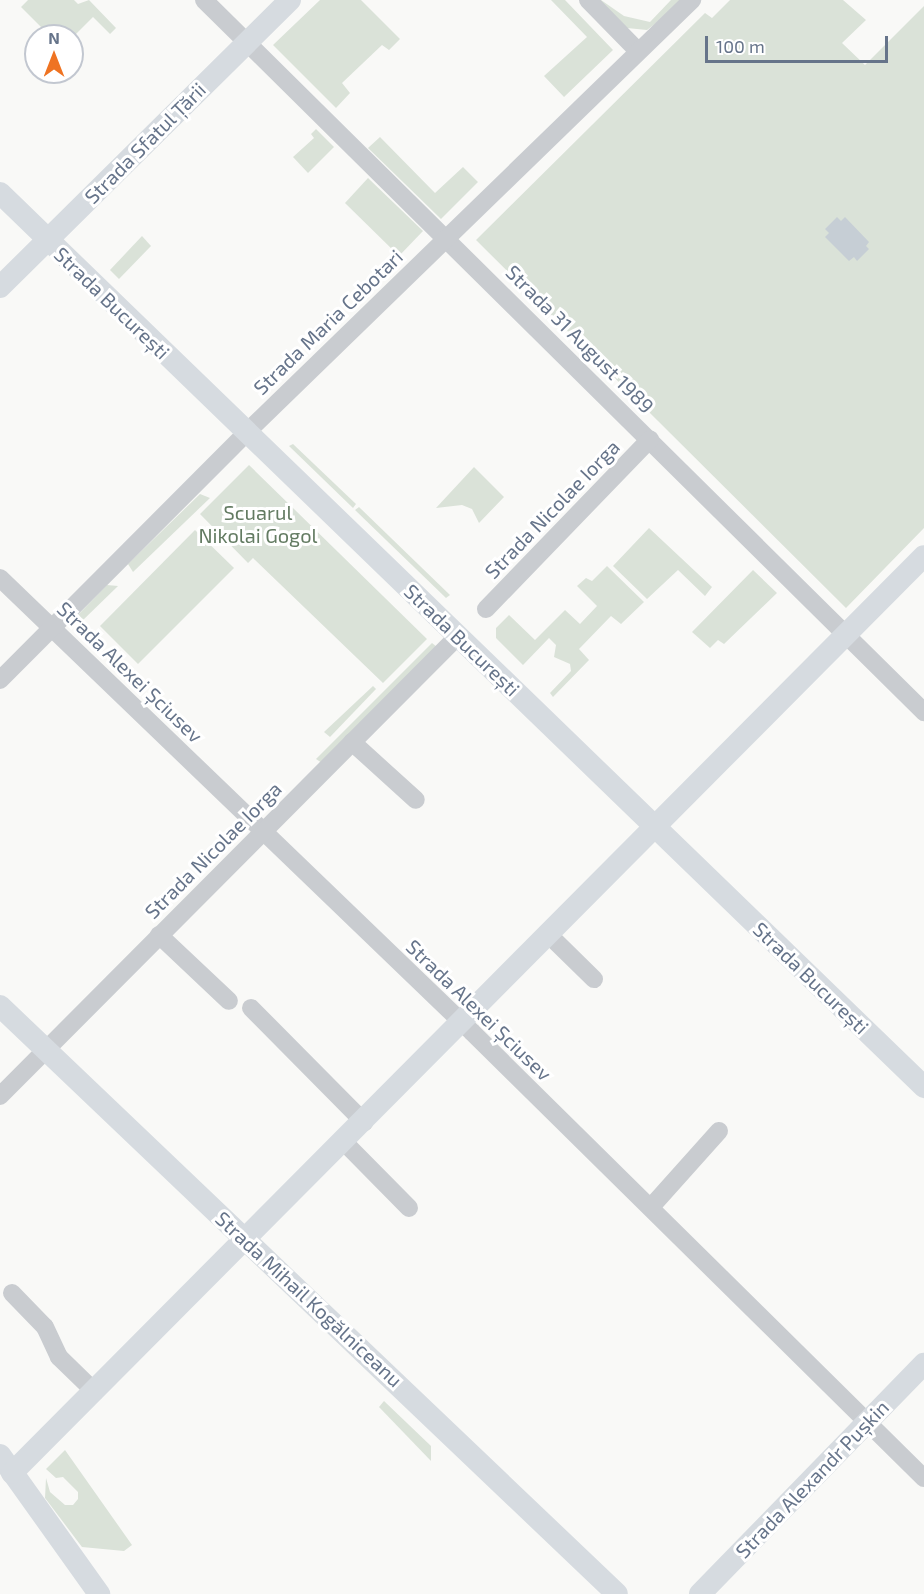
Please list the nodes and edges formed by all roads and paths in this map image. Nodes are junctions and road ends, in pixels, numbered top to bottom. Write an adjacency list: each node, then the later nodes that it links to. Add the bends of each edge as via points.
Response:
1 (204, 0): 5 (street, Strada 31 August 1989)
2 (291, 0): 5 (main road, Strada Sfatul Țării)
3 (588, 0): 6 (street)
4 (692, 0): 6 (street, Strada Maria Cebotari)
5 (246, 42): 8 (street, Strada 31 August 1989); 9 (main road, Strada Sfatul Țării)
6 (638, 51): 8 (street, Strada Maria Cebotari)
7 (0, 193): 9 (main road, Strada București)
8 (446, 239): 11 (street, Strada Maria Cebotari); 12 (street, Strada 31 August 1989)
9 (48, 240): 10 (main road, Strada Sfatul Țării); 11 (main road, Strada București)
10 (0, 287)
11 (246, 433): 16 (street, Strada Maria Cebotari); 18 (main road, Strada București)
12 (650, 440): 15 (street, Strada Nicolae Iorga); 17 (street, Strada 31 August 1989)
13 (924, 556): 17 (main road)
14 (0, 578): 16 (street, Strada Alexei Șciusev)
15 (486, 609)
16 (54, 627): 19 (street, Strada Maria Cebotari); 24 (street, Strada Alexei Șciusev)
17 (848, 635): 20 (street, Strada 31 August 1989); 23 (main road)
18 (458, 636): 21 (street, Strada Nicolae Iorga); 23 (main road, Strada București)
19 (0, 680)
20 (924, 712)
21 (352, 742): 22 (street); 24 (street, Strada Nicolae Iorga)
22 (416, 801)
23 (657, 828): 26 (main road); 33 (main road, Strada București)
24 (262, 833): 25 (street, Strada Nicolae Iorga); 31 (street, Strada Alexei Șciusev)
25 (159, 935): 28 (street); 32 (street, Strada Nicolae Iorga)
26 (549, 935): 27 (street); 31 (main road)
27 (594, 979)
28 (229, 1000)
29 (0, 1006): 32 (main road, Strada Mihail Kogălniceanu)
30 (251, 1008): 35 (street)
31 (463, 1023): 35 (main road); 38 (street, Strada Alexei Șciusev)
32 (45, 1049): 34 (street, Strada Nicolae Iorga); 40 (main road, Strada Mihail Kogălniceanu)
33 (924, 1087)
34 (0, 1096)
35 (363, 1122): 37 (main road)
36 (719, 1131): 38 (street)
37 (343, 1141): 39 (street); 40 (main road)
38 (651, 1207): 44 (street, Strada Alexei Șciusev)
39 (409, 1208)
40 (244, 1241): 43 (main road); 48 (main road, Strada Mihail Kogălniceanu, via 383,1367)
41 (12, 1293): 43 (street, via 45,1327 58,1357)
42 (924, 1364): 44 (main road, Strada Alexandr Pușkin)
43 (95, 1392): 45 (main road)
44 (867, 1422): 46 (street, Strada Alexei Șciusev); 49 (main road, Strada Alexandr Pușkin)
45 (6, 1464): 47 (main road)
46 (924, 1478)
47 (99, 1594)
48 (617, 1594)
49 (700, 1594)

